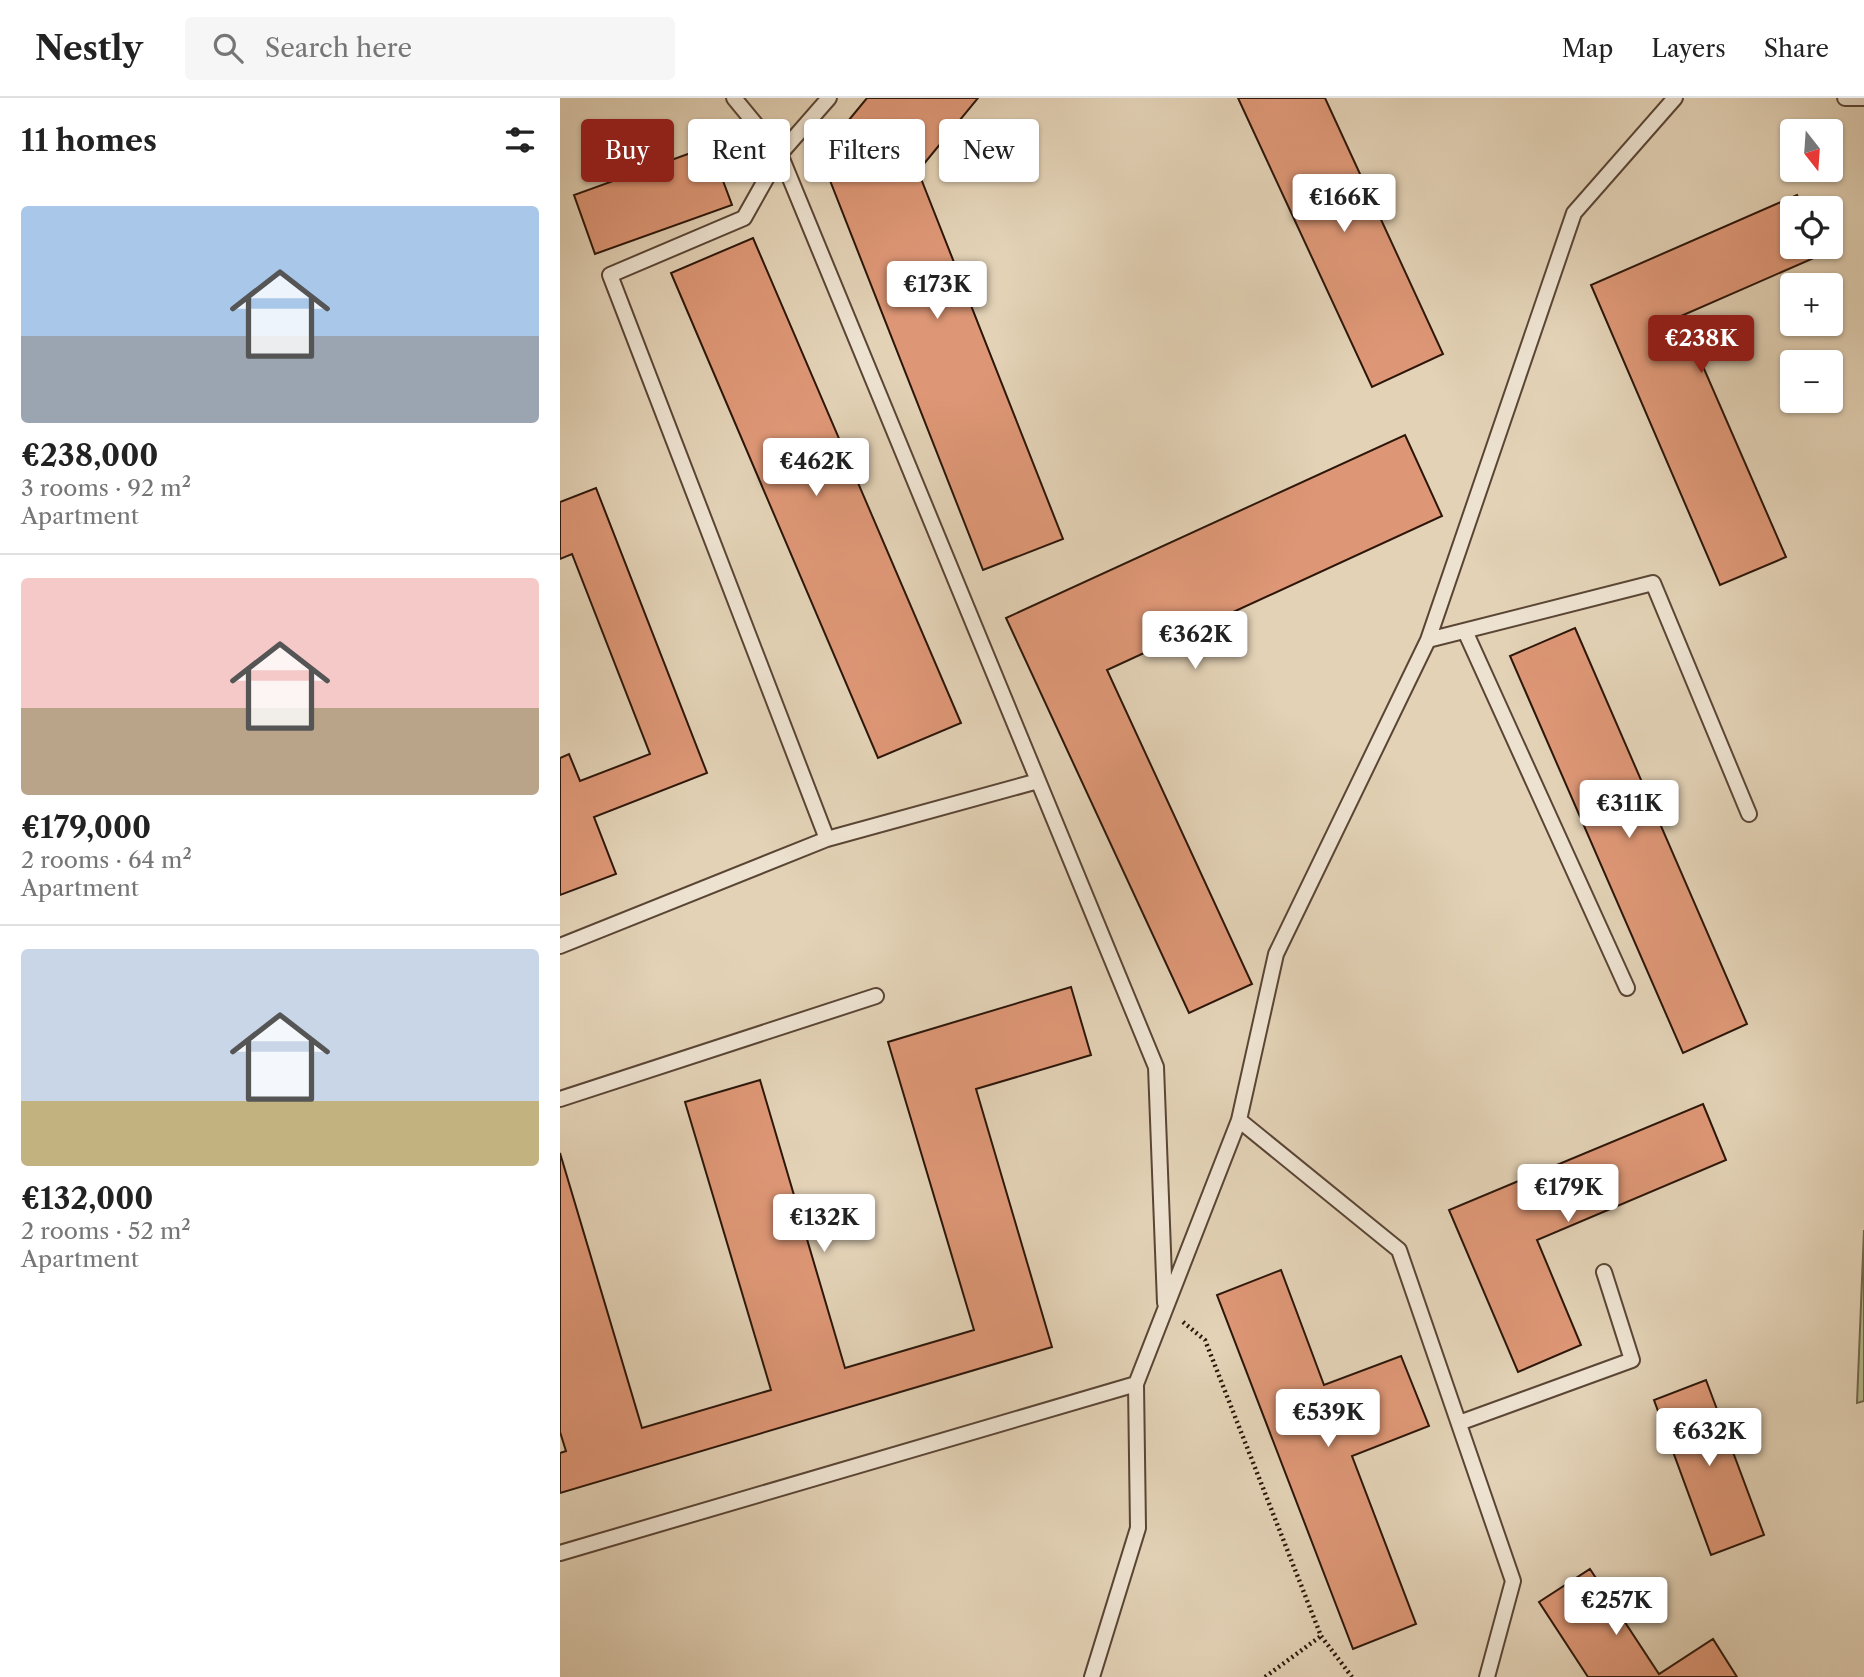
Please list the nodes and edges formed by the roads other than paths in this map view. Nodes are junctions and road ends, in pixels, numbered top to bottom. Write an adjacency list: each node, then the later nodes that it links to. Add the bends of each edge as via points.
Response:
1 (734, 98): 6 (lane)
2 (829, 98): 7 (lane)
3 (1675, 98): 11 (lane, via 1574,213)
4 (1845, 98): 5 (lane)
5 (1864, 98)
6 (751, 119)
7 (790, 143)
8 (790, 178): 12 (lane)
9 (764, 182): 14 (lane, via 744,218 610,275)
10 (1465, 631): 11 (lane); 13 (lane, via 1653,583); 16 (lane)
11 (1429, 640): 19 (lane, via 1276,954)
12 (1038, 781): 14 (lane); 21 (lane, via 1156,1067)
13 (1749, 814)
14 (827, 839): 15 (lane)
15 (560, 946)
16 (1627, 988)
17 (876, 996): 18 (lane)
18 (560, 1099)
19 (1240, 1119): 21 (lane); 23 (lane, via 1399,1250)
20 (1604, 1272): 23 (lane, via 1632,1360)
21 (1166, 1309): 22 (lane)
22 (1136, 1384): 24 (lane); 25 (lane, via 1138,1528)
23 (1459, 1423): 26 (lane, via 1513,1581)
24 (560, 1553)
25 (1092, 1677)
26 (1487, 1677)

